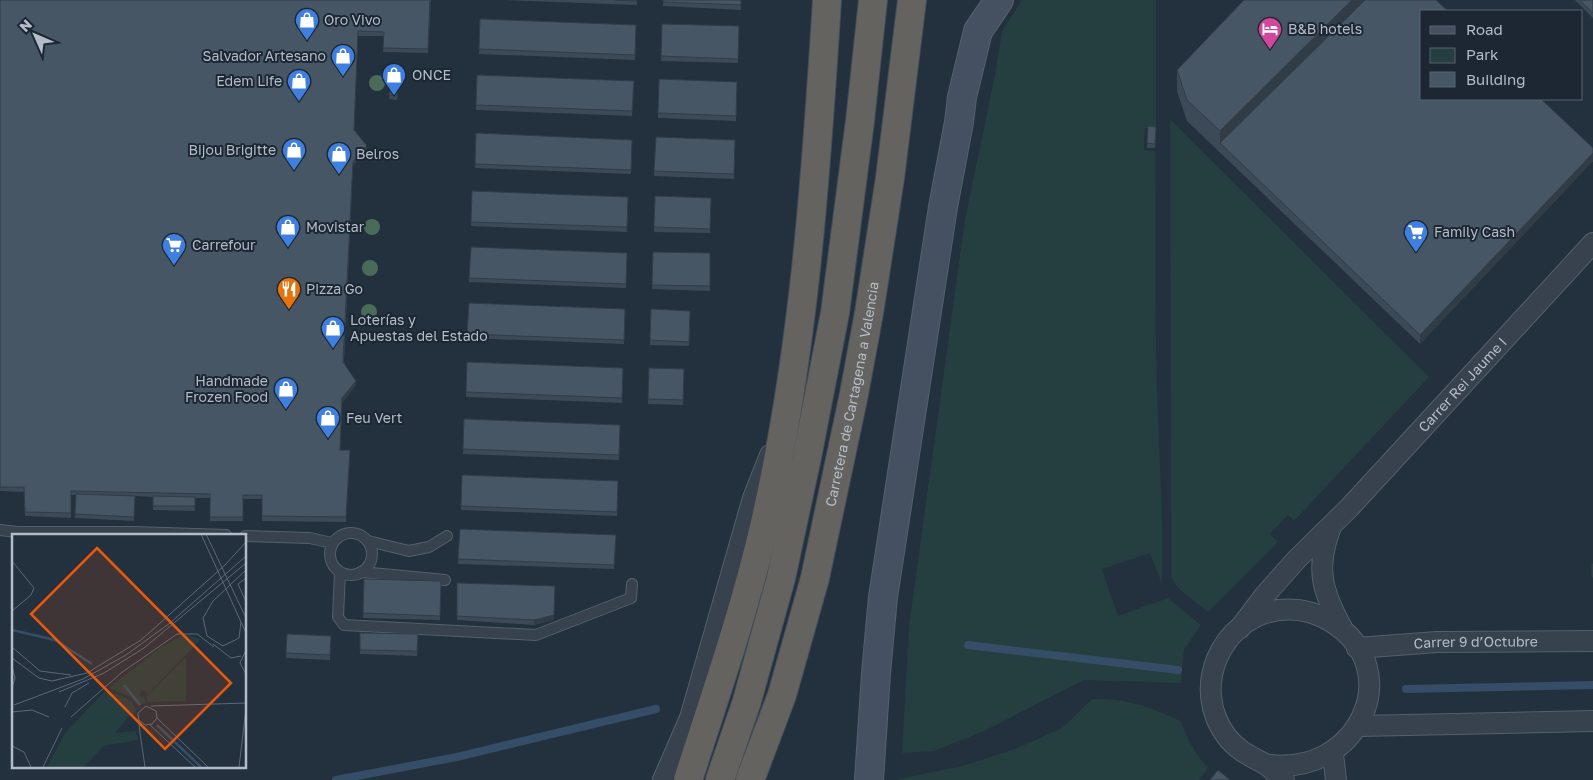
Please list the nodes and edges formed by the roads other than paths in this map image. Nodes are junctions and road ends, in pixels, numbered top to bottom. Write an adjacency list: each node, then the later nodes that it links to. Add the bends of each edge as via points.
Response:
1 (827, 0): 6 (highway, via 806,282)
2 (873, 0): 29 (highway, via 835,314 807,457 780,578 747,701)
3 (912, 0): 16 (highway, Carretera de Cartagena a Valencia, via 869,313)
4 (998, 0): 32 (main road, via 978,32 962,97 943,208 883,597)
5 (1593, 243): 7 (street, Carrer Rei Jaume I)
6 (787, 411): 27 (street, via 753,498 690,718); 28 (highway, via 764,528)
7 (1331, 526): 19 (street, Carrer Rei Jaume I, via 1271,588); 20 (street, Carrer Rei Jaume I, via 1324,544 1322,580)
8 (0, 530): 9 (lane)
9 (196, 534)
10 (246, 536): 13 (lane, via 310,538)
11 (447, 536): 12 (lane, via 429,547 409,551)
12 (368, 541): 13 (lane, via 352,532); 15 (lane, via 372,555)
13 (332, 543): 14 (lane, via 330,558)
14 (340, 572): 15 (lane, via 350,575); 18 (lane, via 338,617 344,626 536,635 631,598)
15 (361, 572): 17 (lane)
16 (815, 578): 30 (highway, Carretera de Cartagena a Valencia, via 782,695); 31 (highway, via 796,690)
17 (445, 580)
18 (632, 584)
19 (1240, 628): 20 (street, via 1265,613 1295,609 1319,615); 26 (street, via 1224,644 1215,662 1211,677 1212,701 1215,716 1227,738 1244,753)
20 (1343, 630): 22 (street)
21 (1593, 641): 22 (street, Carrer 9 d’Octubre, via 1438,642)
22 (1358, 648): 24 (street, via 1365,664 1369,688)
23 (1593, 721): 24 (street)
24 (1359, 726): 25 (street, via 1345,745)
25 (1333, 754): 26 (street, via 1303,766 1288,768); 34 (street)
26 (1265, 764): 33 (street)
27 (663, 780)
28 (688, 780)
29 (720, 780)
30 (750, 780)
31 (769, 780)
32 (869, 780)
33 (1284, 780)
34 (1336, 780)

